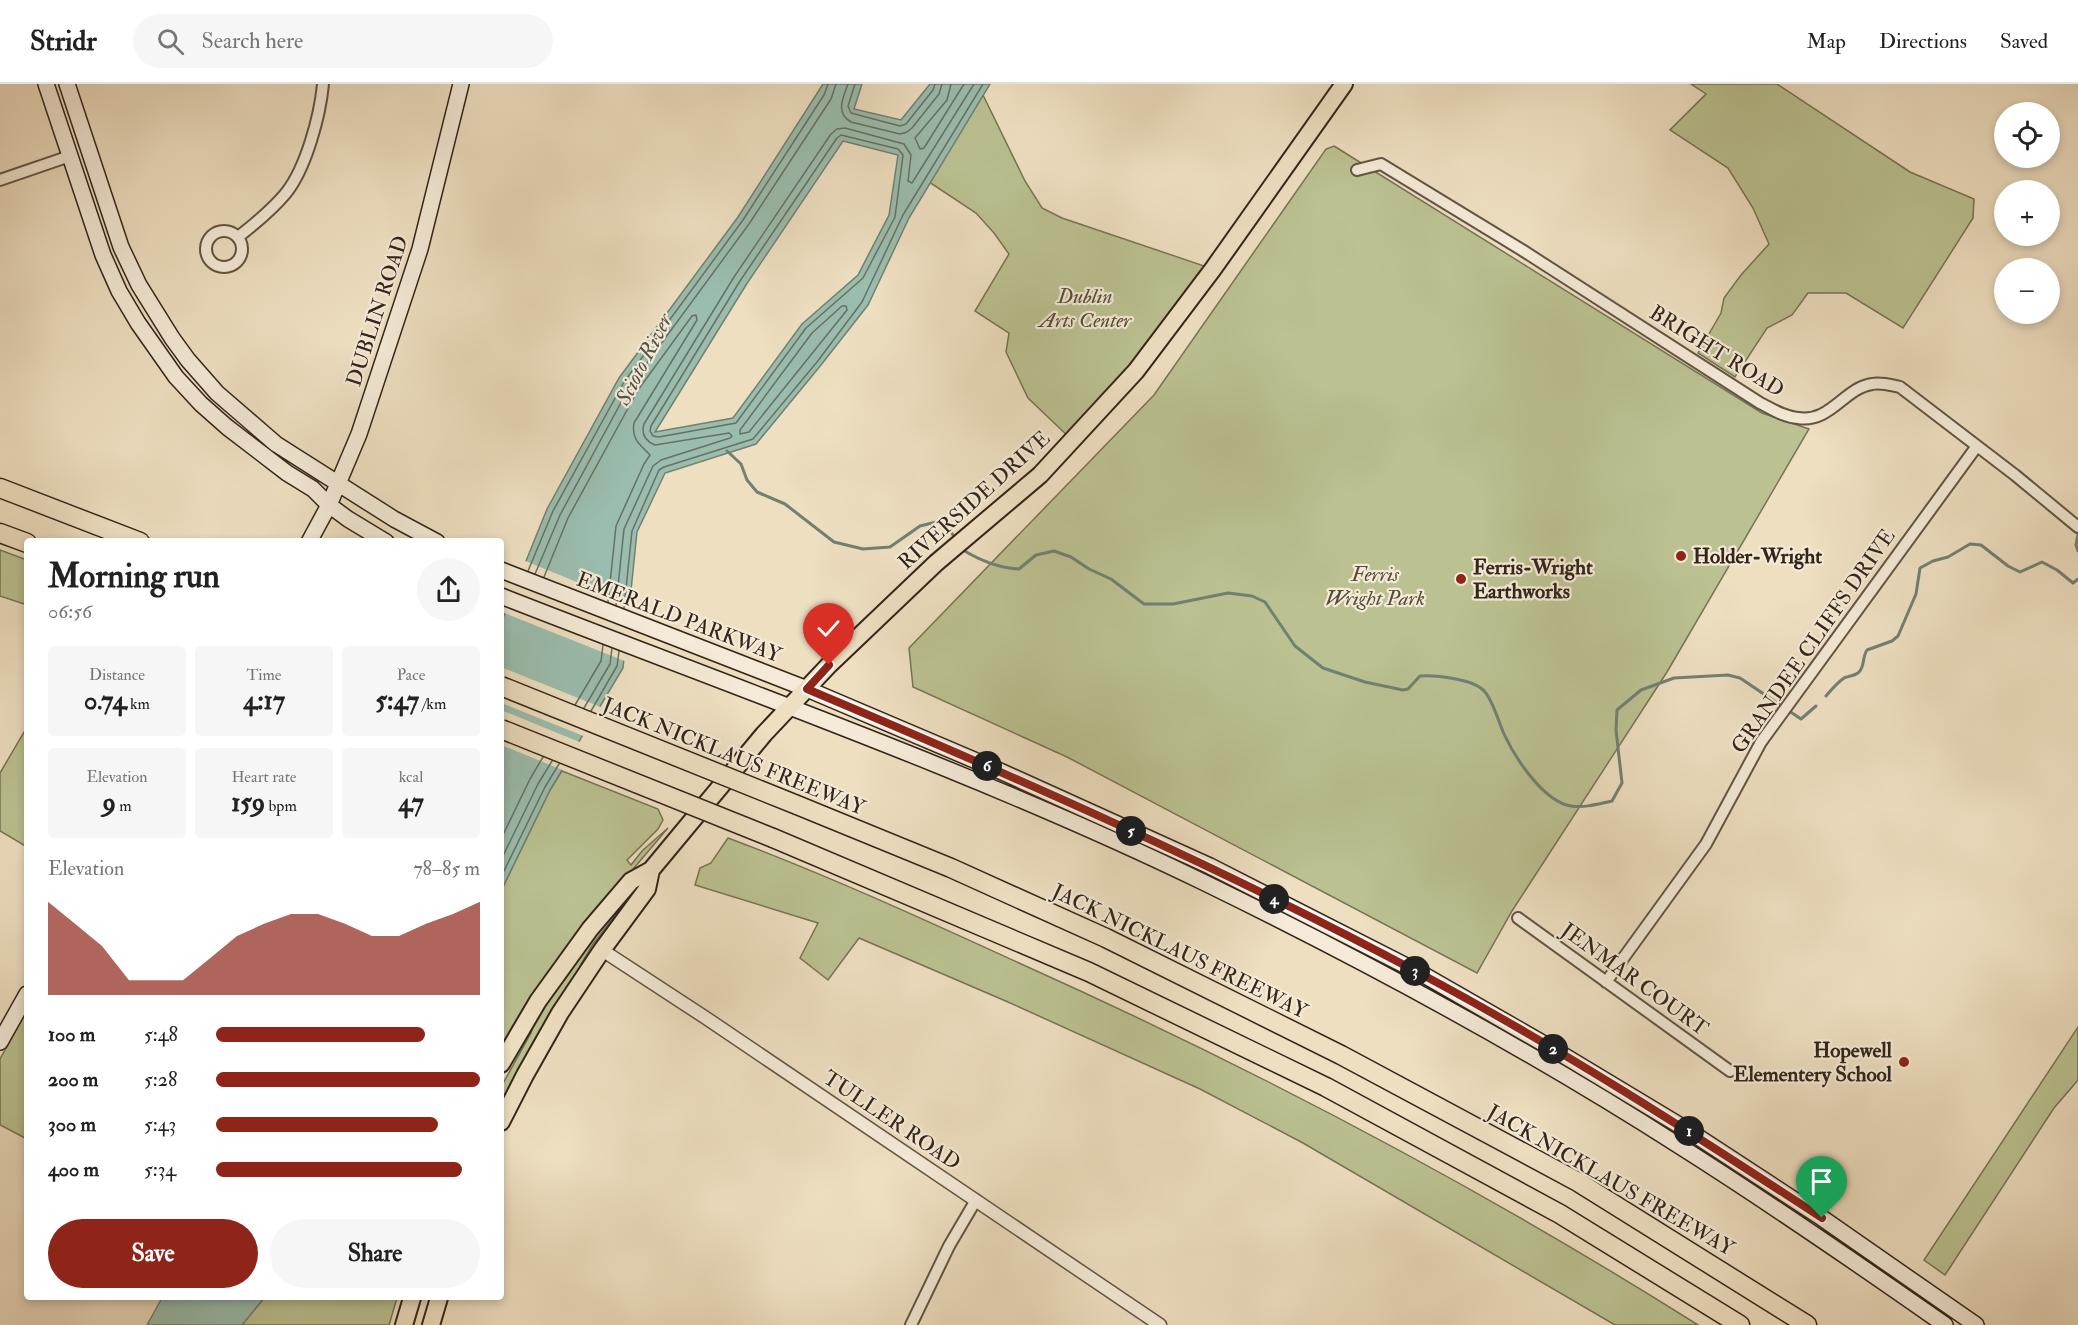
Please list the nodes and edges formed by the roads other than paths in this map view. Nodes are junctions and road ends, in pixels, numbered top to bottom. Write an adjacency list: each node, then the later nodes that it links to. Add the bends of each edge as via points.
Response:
1 (46, 84): 6 (main road)
2 (67, 84): 11 (main road, via 121,247 172,338 217,393 245,419 276,444)
3 (323, 84): 9 (street, via 322,103 308,150 288,191)
4 (461, 84): 11 (main road, DUBLIN ROAD, via 420,248 359,434)
5 (1344, 84): 24 (main road, RIVERSIDE DRIVE, via 1187,306 1136,371 1040,475 936,563)
6 (70, 156): 8 (street); 13 (main road, via 119,291 176,377 227,427)
7 (1357, 170): 10 (street, BRIGHT ROAD, via 1381,164 1781,414 1814,418 1857,389 1883,383 1899,387)
8 (0, 180)
9 (238, 237)
10 (1977, 446): 14 (street, BRIGHT ROAD); 30 (street, GRANDEE CLIFFS DRIVE, via 1761,742 1706,844)
11 (338, 483): 13 (main road, DUBLIN ROAD); 19 (main road)
12 (0, 488): 16 (highway)
13 (329, 505): 17 (main road, DUBLIN ROAD); 18 (main road)
14 (2075, 525)
15 (0, 533): 20 (highway)
16 (130, 538)
17 (311, 538)
18 (381, 538)
19 (430, 538)
20 (24, 542)
21 (504, 571): 24 (main road, EMERALD PARKWAY)
22 (504, 597): 25 (main road)
23 (504, 687): 44 (highway, JACK NICKLAUS FREEWAY, bridge, via 951,868 1106,938 1341,1055 1578,1182)
24 (807, 689): 25 (main road, RIVERSIDE DRIVE); 46 (main road, EMERALD PARKWAY, via 1210,866 1424,975 1689,1131)
25 (789, 708): 27 (main road, RIVERSIDE DRIVE); 45 (main road, via 1003,792 1202,882 1406,986 1680,1146)
26 (504, 730): 43 (highway, bridge, via 773,838 1089,972 1326,1087 1560,1214)
27 (651, 870): 29 (main road, RIVERSIDE DRIVE, via 647,889); 33 (main road, RIVERSIDE DRIVE, via 631,881 584,937 538,1001)
28 (1518, 918): 30 (street, JENMAR COURT)
29 (602, 950): 35 (main road, RIVERSIDE DRIVE, via 540,1047); 36 (street, TULLER ROAD)
30 (1606, 982): 34 (street, JENMAR COURT)
31 (24, 999): 32 (main road)
32 (0, 1042)
33 (504, 1059)
34 (1730, 1071)
35 (504, 1116)
36 (976, 1200): 41 (street); 42 (street, TULLER ROAD)
37 (411, 1300): 39 (main road)
38 (438, 1300): 40 (main road)
39 (404, 1325)
40 (431, 1325)
41 (911, 1325)
42 (1160, 1325)
43 (1740, 1325)
44 (1806, 1325)
45 (1945, 1325)
46 (1976, 1325)

